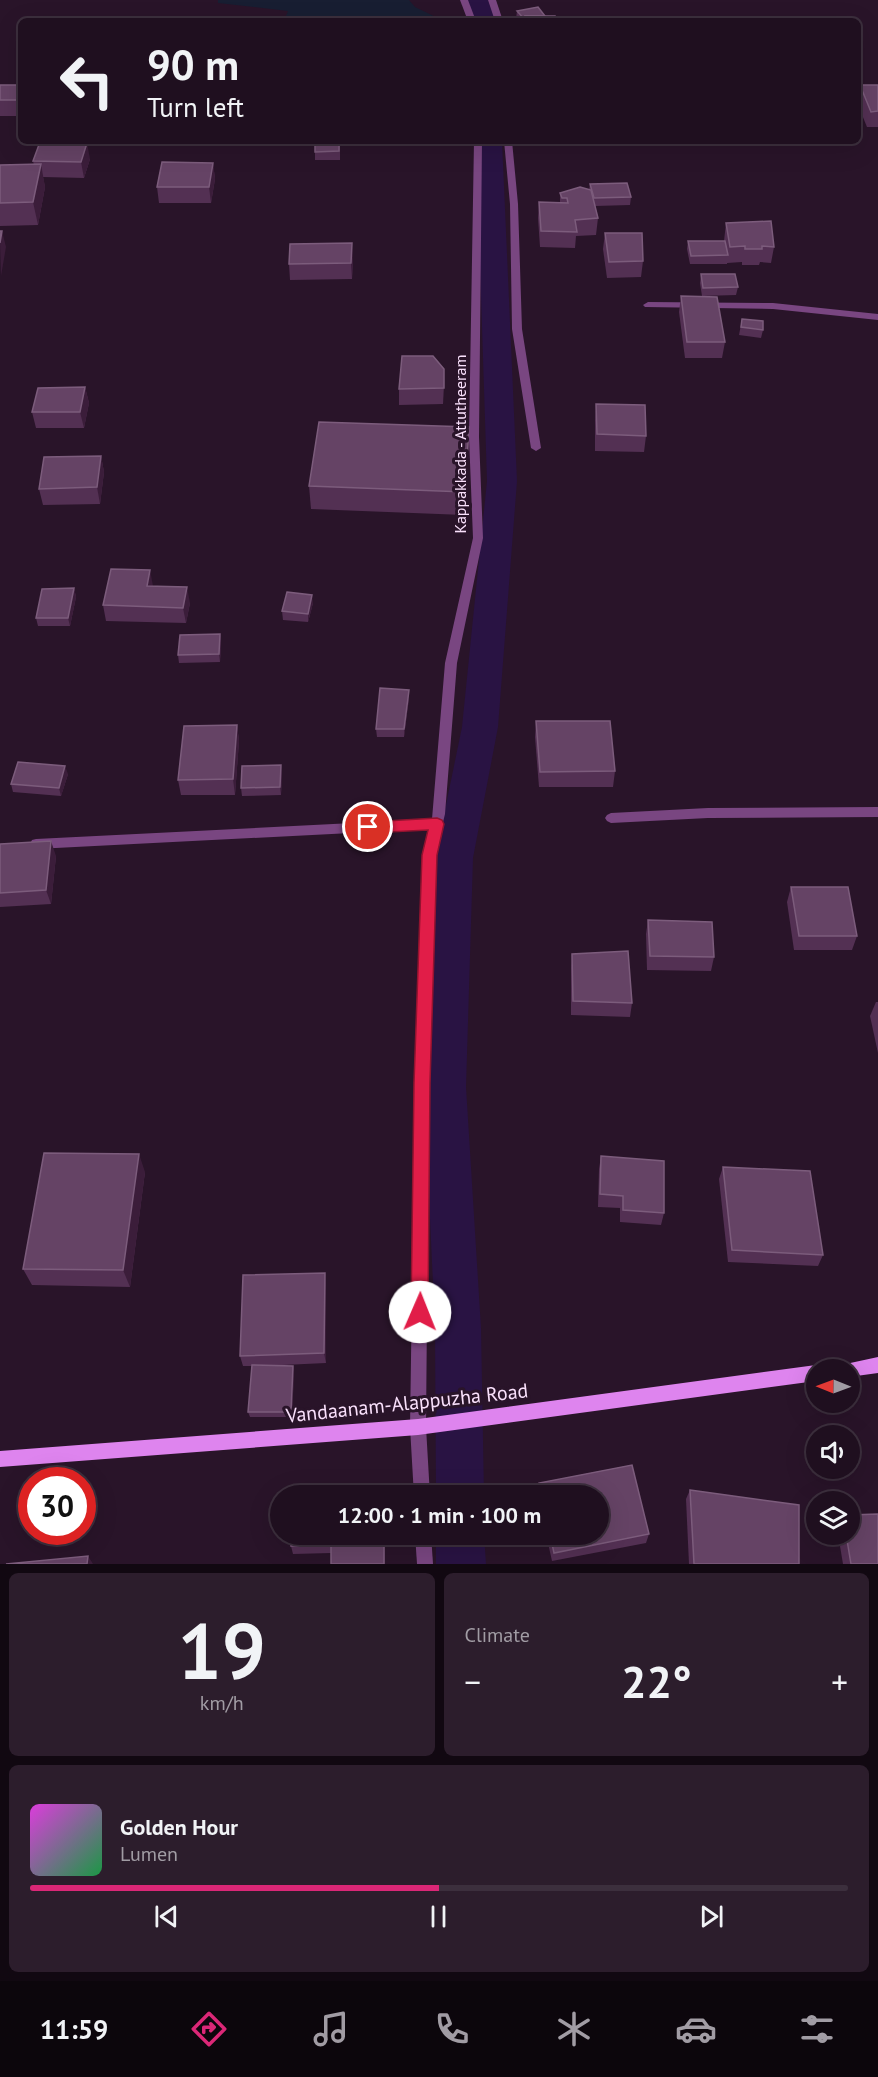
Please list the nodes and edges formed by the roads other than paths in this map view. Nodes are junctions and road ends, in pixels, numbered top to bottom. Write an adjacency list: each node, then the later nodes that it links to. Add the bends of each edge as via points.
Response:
1 (464, 0): 3 (street)
2 (492, 0): 4 (street)
3 (471, 18)
4 (498, 18)
5 (478, 144): 12 (street, Kappakkada - Attutheeram, via 474,437 478,538 451,663)
6 (508, 144): 9 (street, via 517,329)
7 (648, 305): 8 (street, via 773,306)
8 (878, 317)
9 (536, 448)
10 (878, 812): 11 (street)
11 (612, 818)
12 (437, 824): 13 (street); 17 (street, Kappakkada - Attutheeram, via 429,855 423,1072)
13 (24, 844)
14 (878, 1365): 15 (main road)
15 (860, 1368)
16 (806, 1374): 17 (main road, Vandaanam-Alappuzha Road)
17 (426, 1426): 18 (main road, Vandaanam-Alappuzha Road); 19 (street, Kappakkada - Attutheeram)
18 (0, 1459)
19 (423, 1485)
20 (424, 1545): 21 (street)
21 (425, 1564)

